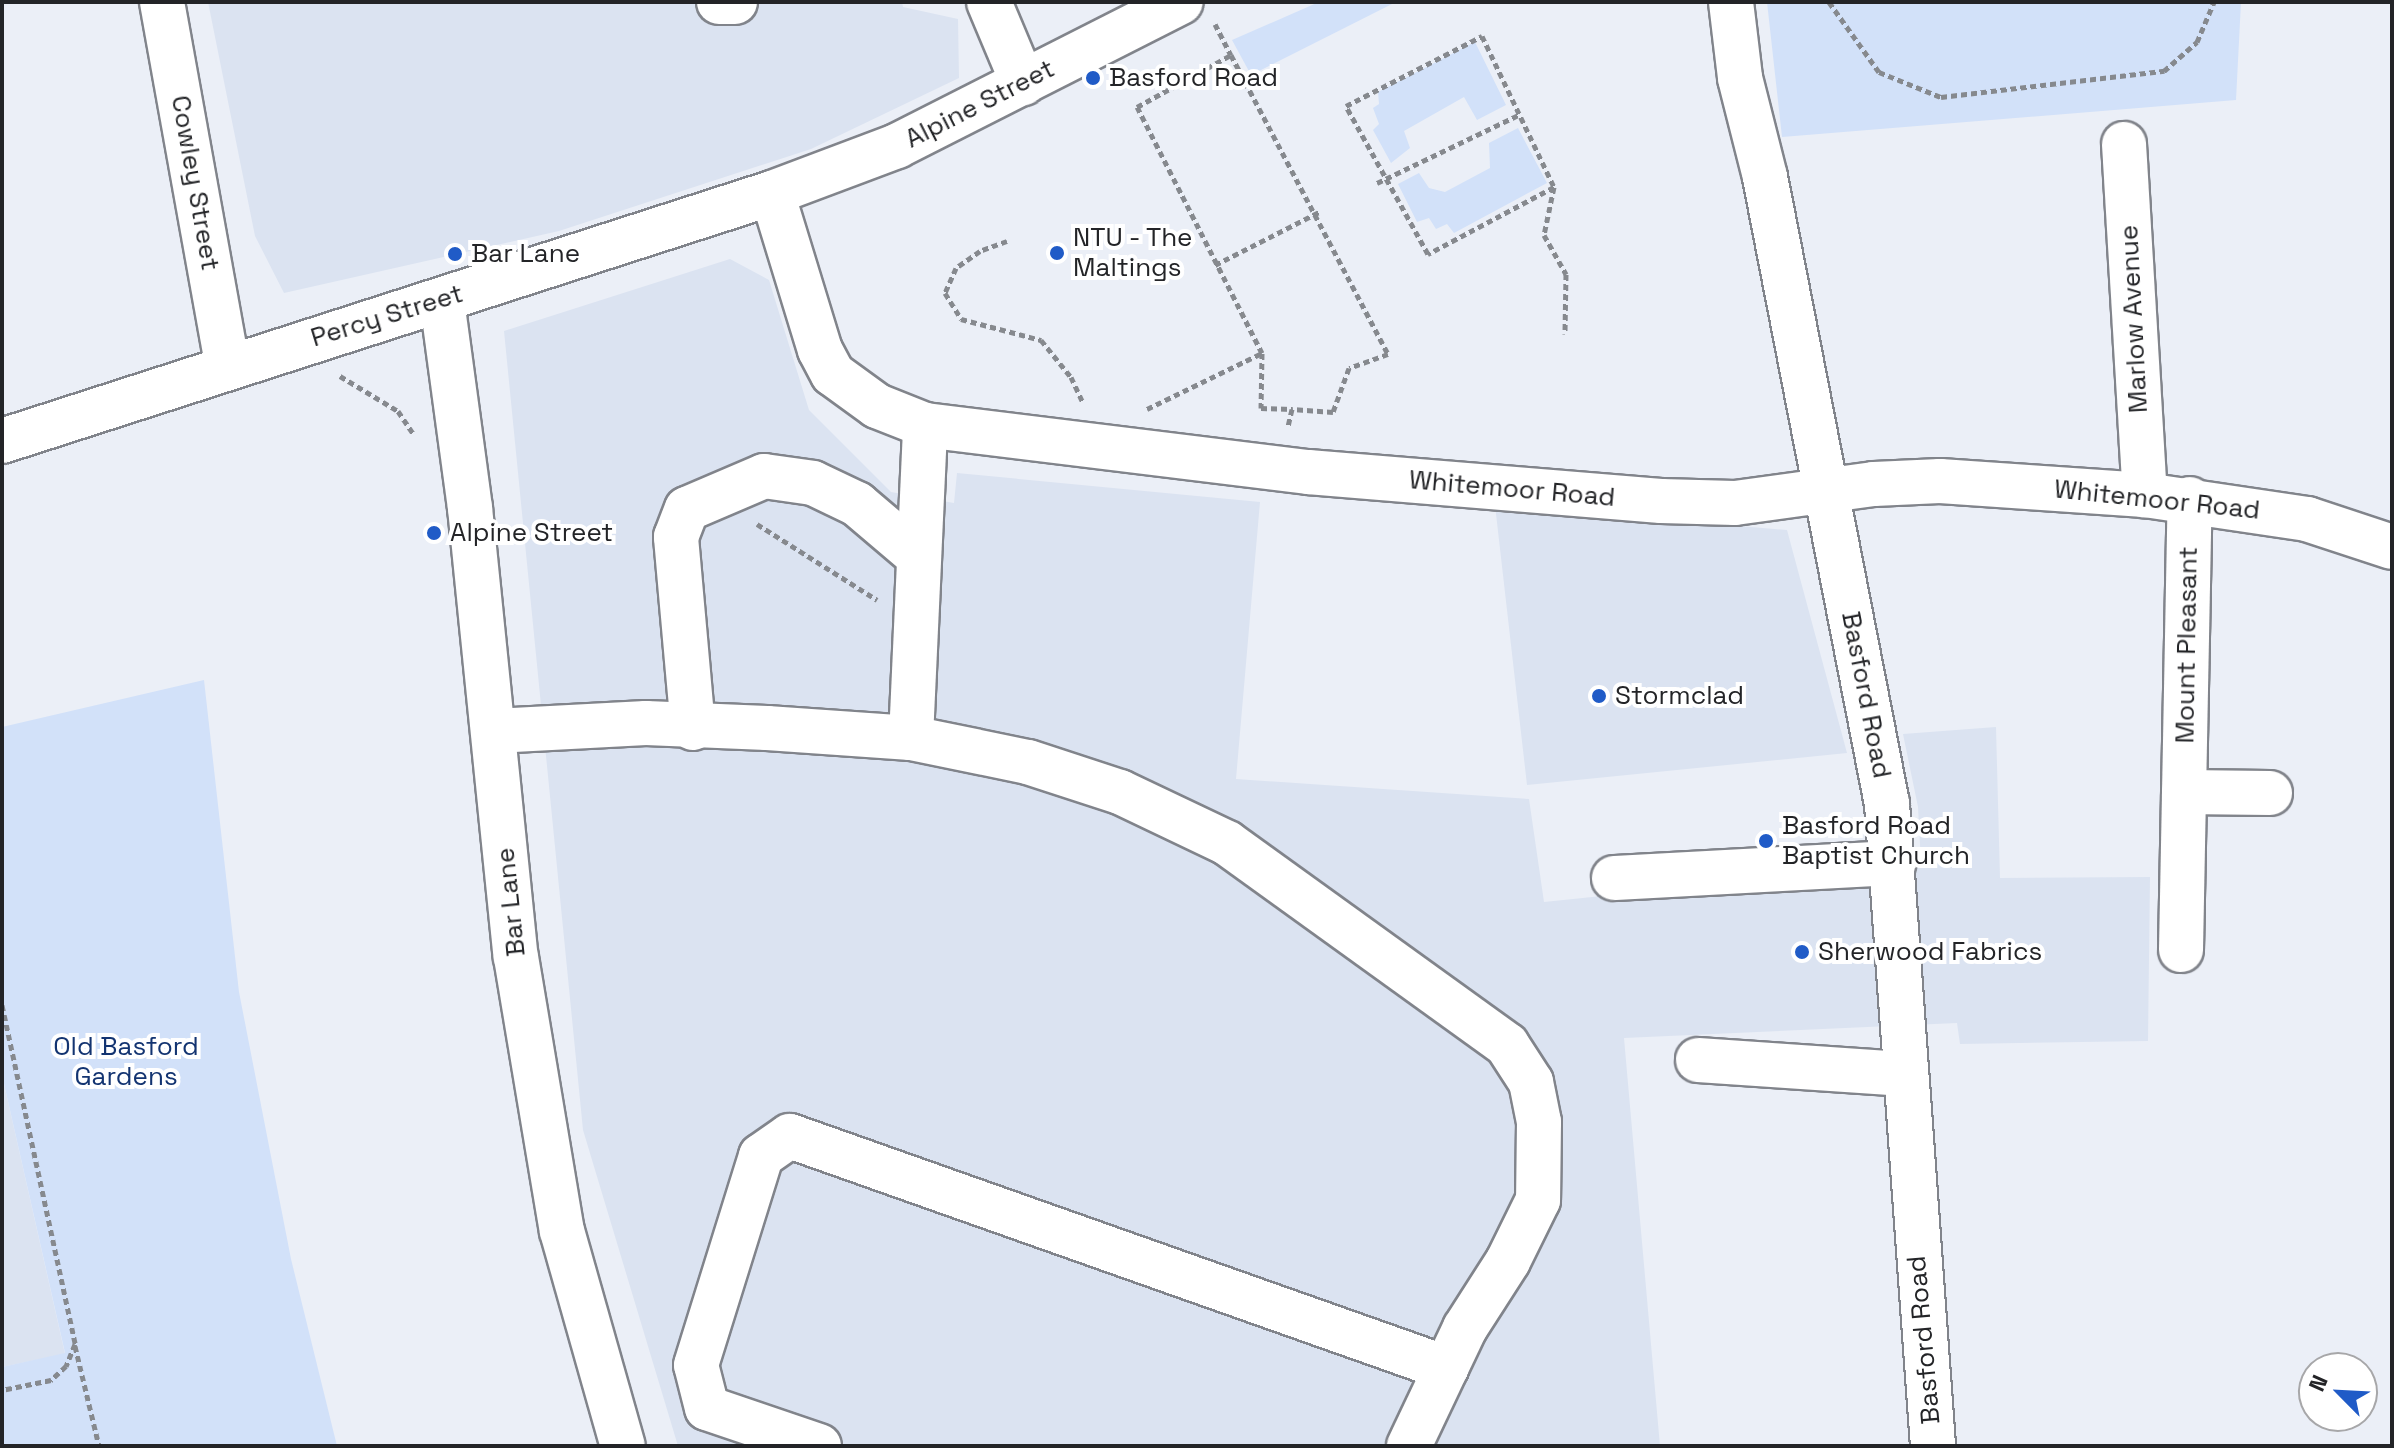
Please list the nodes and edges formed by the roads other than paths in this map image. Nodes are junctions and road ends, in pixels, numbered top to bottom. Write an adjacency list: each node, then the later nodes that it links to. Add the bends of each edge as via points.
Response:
1 (162, 2): 11 (street, Cowley Street)
2 (719, 2): 3 (street)
3 (735, 2)
4 (989, 2): 7 (street)
5 (1181, 2): 7 (street, Alpine Street)
6 (1731, 2): 14 (street, Basford Road, via 1740,78 1765,177)
7 (1023, 83): 9 (street, Alpine Street, via 897,146)
8 (2124, 144): 15 (street, Marlow Avenue)
9 (772, 193): 10 (street, Percy Street); 12 (street, Whitemoor Road, via 820,350 833,374 877,406)
10 (442, 301): 11 (street, Percy Street); 21 (street, Bar Lane)
11 (227, 365): 13 (street, Percy Street)
12 (925, 425): 14 (street, Whitemoor Road, via 1283,468 1661,501 1735,503); 19 (street)
13 (2, 441)
14 (1825, 489): 15 (street, Whitemoor Road, via 1940,481); 25 (street, Basford Road)
15 (2145, 495): 16 (street, Whitemoor Road)
16 (2190, 499): 18 (street, Whitemoor Road, via 2307,519); 23 (street, Mount Pleasant)
17 (2392, 514): 18 (street)
18 (2392, 547)
19 (918, 556): 20 (street, via 857,504 813,483 764,476 687,509 676,537); 22 (street)
20 (693, 728): 21 (street, via 646,723); 22 (street)
21 (494, 731): 31 (street, Bar Lane, via 516,957 562,1231)
22 (911, 738): 30 (street, via 1028,762 1094,784 1227,843 1507,1045 1531,1082 1539,1122 1538,1200)
23 (2184, 792): 24 (street); 27 (street, Mount Pleasant)
24 (2270, 793)
25 (1894, 863): 26 (street); 29 (street, Basford Road)
26 (1614, 878)
27 (2181, 950)
28 (1698, 1060): 29 (street)
29 (1906, 1074): 34 (street, Basford Road)
30 (1446, 1368): 32 (street, via 790,1136 761,1156 696,1365 707,1408); 33 (street)
31 (623, 1446)
32 (819, 1446)
33 (1409, 1446)
34 (1933, 1446)

